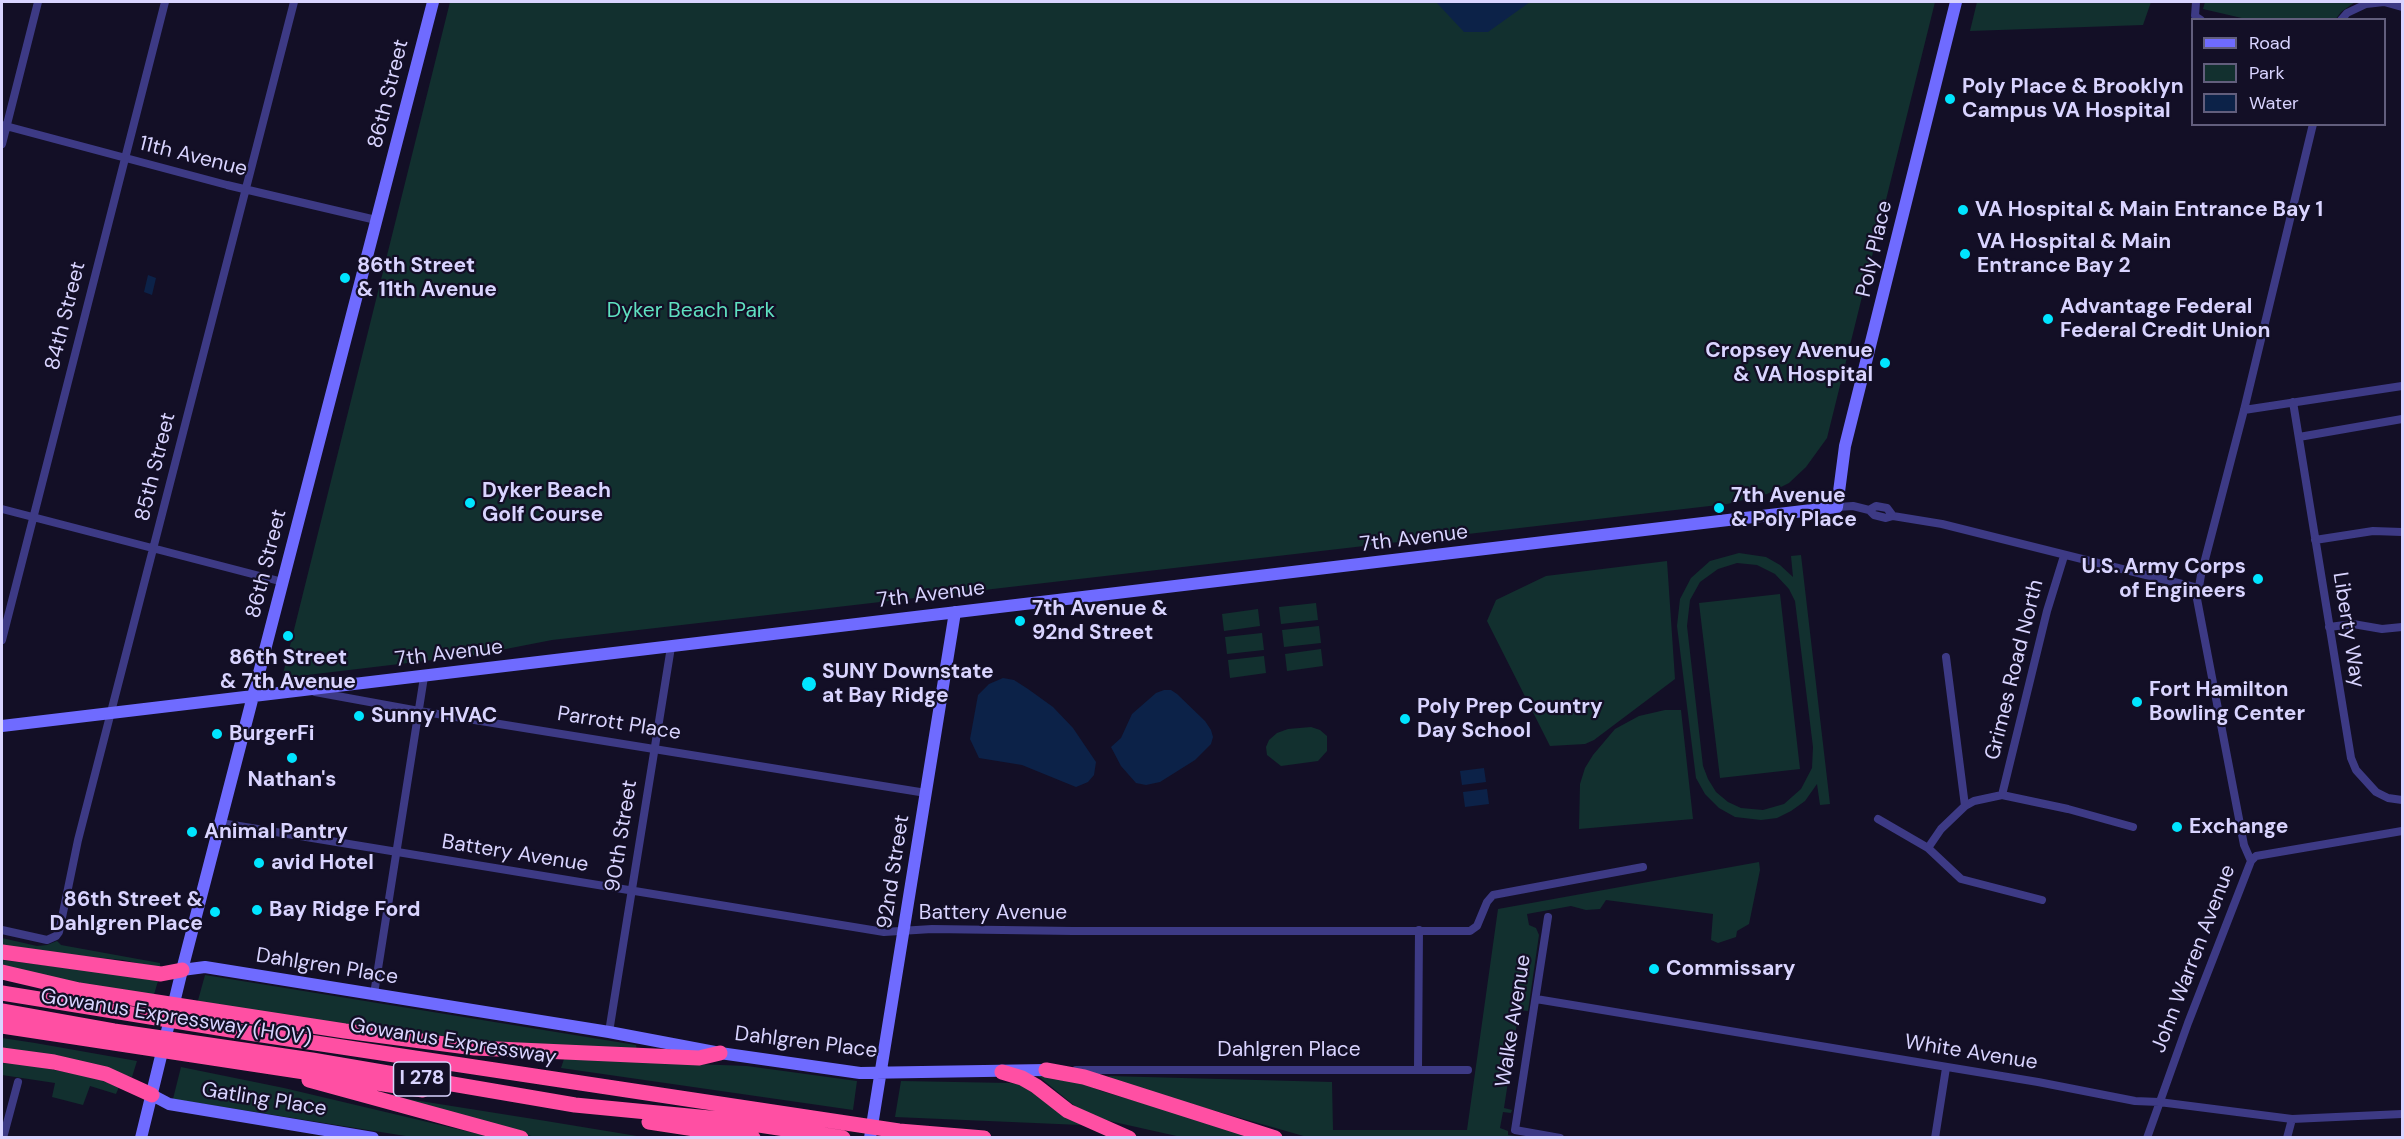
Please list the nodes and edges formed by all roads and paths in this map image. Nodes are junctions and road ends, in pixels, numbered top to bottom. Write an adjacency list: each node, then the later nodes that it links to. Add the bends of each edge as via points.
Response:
1 (38, 2): 10 (street)
2 (165, 2): 13 (street, 84th Street)
3 (294, 2): 14 (street, 85th Street)
4 (433, 2): 15 (main road, 86th Street)
5 (1956, 2): 21 (main road, Poly Place, via 1845,446)
6 (2196, 2): 8 (street)
7 (2403, 7): 9 (street, via 2384,2 2366,4)
8 (2198, 18)
9 (2343, 18)
10 (4, 126): 12 (street); 13 (street, 11th Avenue)
11 (2313, 126): 18 (street, John Warren Avenue)
12 (2, 144)
13 (125, 159): 14 (street, 11th Avenue); 23 (street, 84th Street)
14 (245, 189): 15 (street, 11th Avenue); 26 (street, 85th Street)
15 (376, 220): 28 (main road, 86th Street)
16 (2403, 386): 17 (street)
17 (2293, 402): 18 (street); 20 (street, Liberty Way)
18 (2244, 410): 29 (street, John Warren Avenue)
19 (2403, 419): 20 (street)
20 (2299, 437): 25 (street, Liberty Way)
21 (1837, 507): 27 (street, 7th Avenue, via 1853,506 1886,518 1942,524); 30 (main road, 7th Avenue)
22 (2, 509): 23 (street)
23 (34, 518): 26 (street); 33 (street, 84th Street)
24 (2403, 532): 25 (street, via 2373,531)
25 (2315, 540): 32 (street, Liberty Way)
26 (154, 548): 28 (street); 40 (street, 85th Street)
27 (2064, 555): 29 (street, 7th Avenue); 44 (street, Grimes Road North)
28 (283, 582): 38 (main road, 86th Street)
29 (2198, 588): 53 (street, John Warren Avenue, via 2213,688 2244,845)
30 (955, 612): 34 (main road, 7th Avenue); 43 (main road, 92nd Street)
31 (2402, 625): 32 (street, via 2382,629 2353,624)
32 (2330, 627): 45 (street, Liberty Way, via 2356,770 2376,792)
33 (2, 640)
34 (671, 647): 36 (main road, 7th Avenue); 42 (street, 90th Street)
35 (1946, 657): 46 (street)
36 (424, 676): 37 (main road, 7th Avenue); 39 (street)
37 (306, 690): 38 (main road, 7th Avenue); 39 (street, Parrott Place)
38 (254, 695): 40 (main road, 7th Avenue); 48 (main road, 86th Street)
39 (419, 711): 42 (street, Parrott Place); 52 (street)
40 (112, 713): 41 (main road, 7th Avenue); 58 (street, 85th Street, via 78,840 59,932 42,939)
41 (2, 726)
42 (655, 748): 43 (street, Parrott Place); 55 (street, 90th Street)
43 (926, 793): 59 (main road, 92nd Street)
44 (2002, 795): 46 (street); 49 (street)
45 (2403, 800)
46 (1965, 806): 51 (street)
47 (1878, 819): 51 (street)
48 (221, 823): 52 (street, Battery Avenue); 62 (main road, 86th Street)
49 (2133, 827)
50 (2403, 831): 53 (street, via 2256,856)
51 (1928, 848): 56 (street, via 1961,879)
52 (397, 853): 55 (street, Battery Avenue); 66 (street)
53 (2251, 861): 83 (street, John Warren Avenue)
54 (1643, 867): 60 (street, Battery Avenue, via 1493,895 1477,926 1470,931)
55 (632, 891): 59 (street, Battery Avenue, via 884,932); 71 (street, 90th Street)
56 (2042, 900)
57 (1548, 917): 67 (street, Walke Avenue)
58 (2, 930)
59 (904, 930): 60 (street, Battery Avenue); 79 (main road, 92nd Street)
60 (1419, 930): 77 (street)
61 (2, 952): 62 (highway, via 161,974)
62 (182, 970): 66 (main road, Dahlgren Place, via 205,967); 82 (main road, 86th Street)
63 (2, 972): 72 (highway, via 79,990 475,1048 699,1058)
64 (2, 980): 68 (highway)
65 (2, 993): 68 (highway, Gowanus Expressway / I 278)
66 (374, 993): 71 (main road, Dahlgren Place)
67 (1536, 999): 75 (street, White Avenue); 99 (street, Walke Avenue, via 1515,1130)
68 (106, 1010): 86 (highway, Gowanus Expressway / I 278)
69 (2, 1011): 93 (highway, Gowanus Expressway (HOV) / I 278, via 575,1105)
70 (2, 1027): 74 (highway, I 278)
71 (609, 1032): 72 (main road, Dahlgren Place)
72 (720, 1053): 79 (main road, Dahlgren Place, via 861,1073)
73 (2, 1055): 82 (highway, via 106,1074)
74 (263, 1066): 91 (highway); 92 (highway, I 278)
75 (1946, 1068): 83 (street, White Avenue); 100 (street)
76 (1046, 1070): 77 (street, Dahlgren Place); 80 (main road, Dahlgren Place); 98 (highway, via 1084,1077)
77 (1418, 1070): 78 (street, Dahlgren Place)
78 (1468, 1070)
79 (881, 1072): 80 (main road, Dahlgren Place); 94 (main road, 92nd Street)
80 (1002, 1072): 97 (highway, via 1036,1086 1068,1111)
81 (18, 1082): 88 (street)
82 (152, 1095): 87 (main road, Gatling Place, via 169,1104); 89 (main road, 86th Street)
83 (2159, 1102): 85 (street, White Avenue); 101 (street, John Warren Avenue)
84 (2403, 1114): 85 (street, White Avenue)
85 (2292, 1119): 102 (street)
86 (899, 1131): 95 (highway, Gowanus Expressway / I 278); 96 (highway, Gowanus Expressway / I 278)
87 (351, 1136): 90 (main road, Gatling Place)
88 (3, 1137)
89 (141, 1137)
90 (373, 1137)
91 (521, 1137)
92 (753, 1137)
93 (843, 1137)
94 (870, 1137)
95 (931, 1137)
96 (984, 1137)
97 (1130, 1137)
98 (1275, 1137)
99 (1560, 1137)
100 (1935, 1137)
101 (2147, 1137)
102 (2287, 1137)

